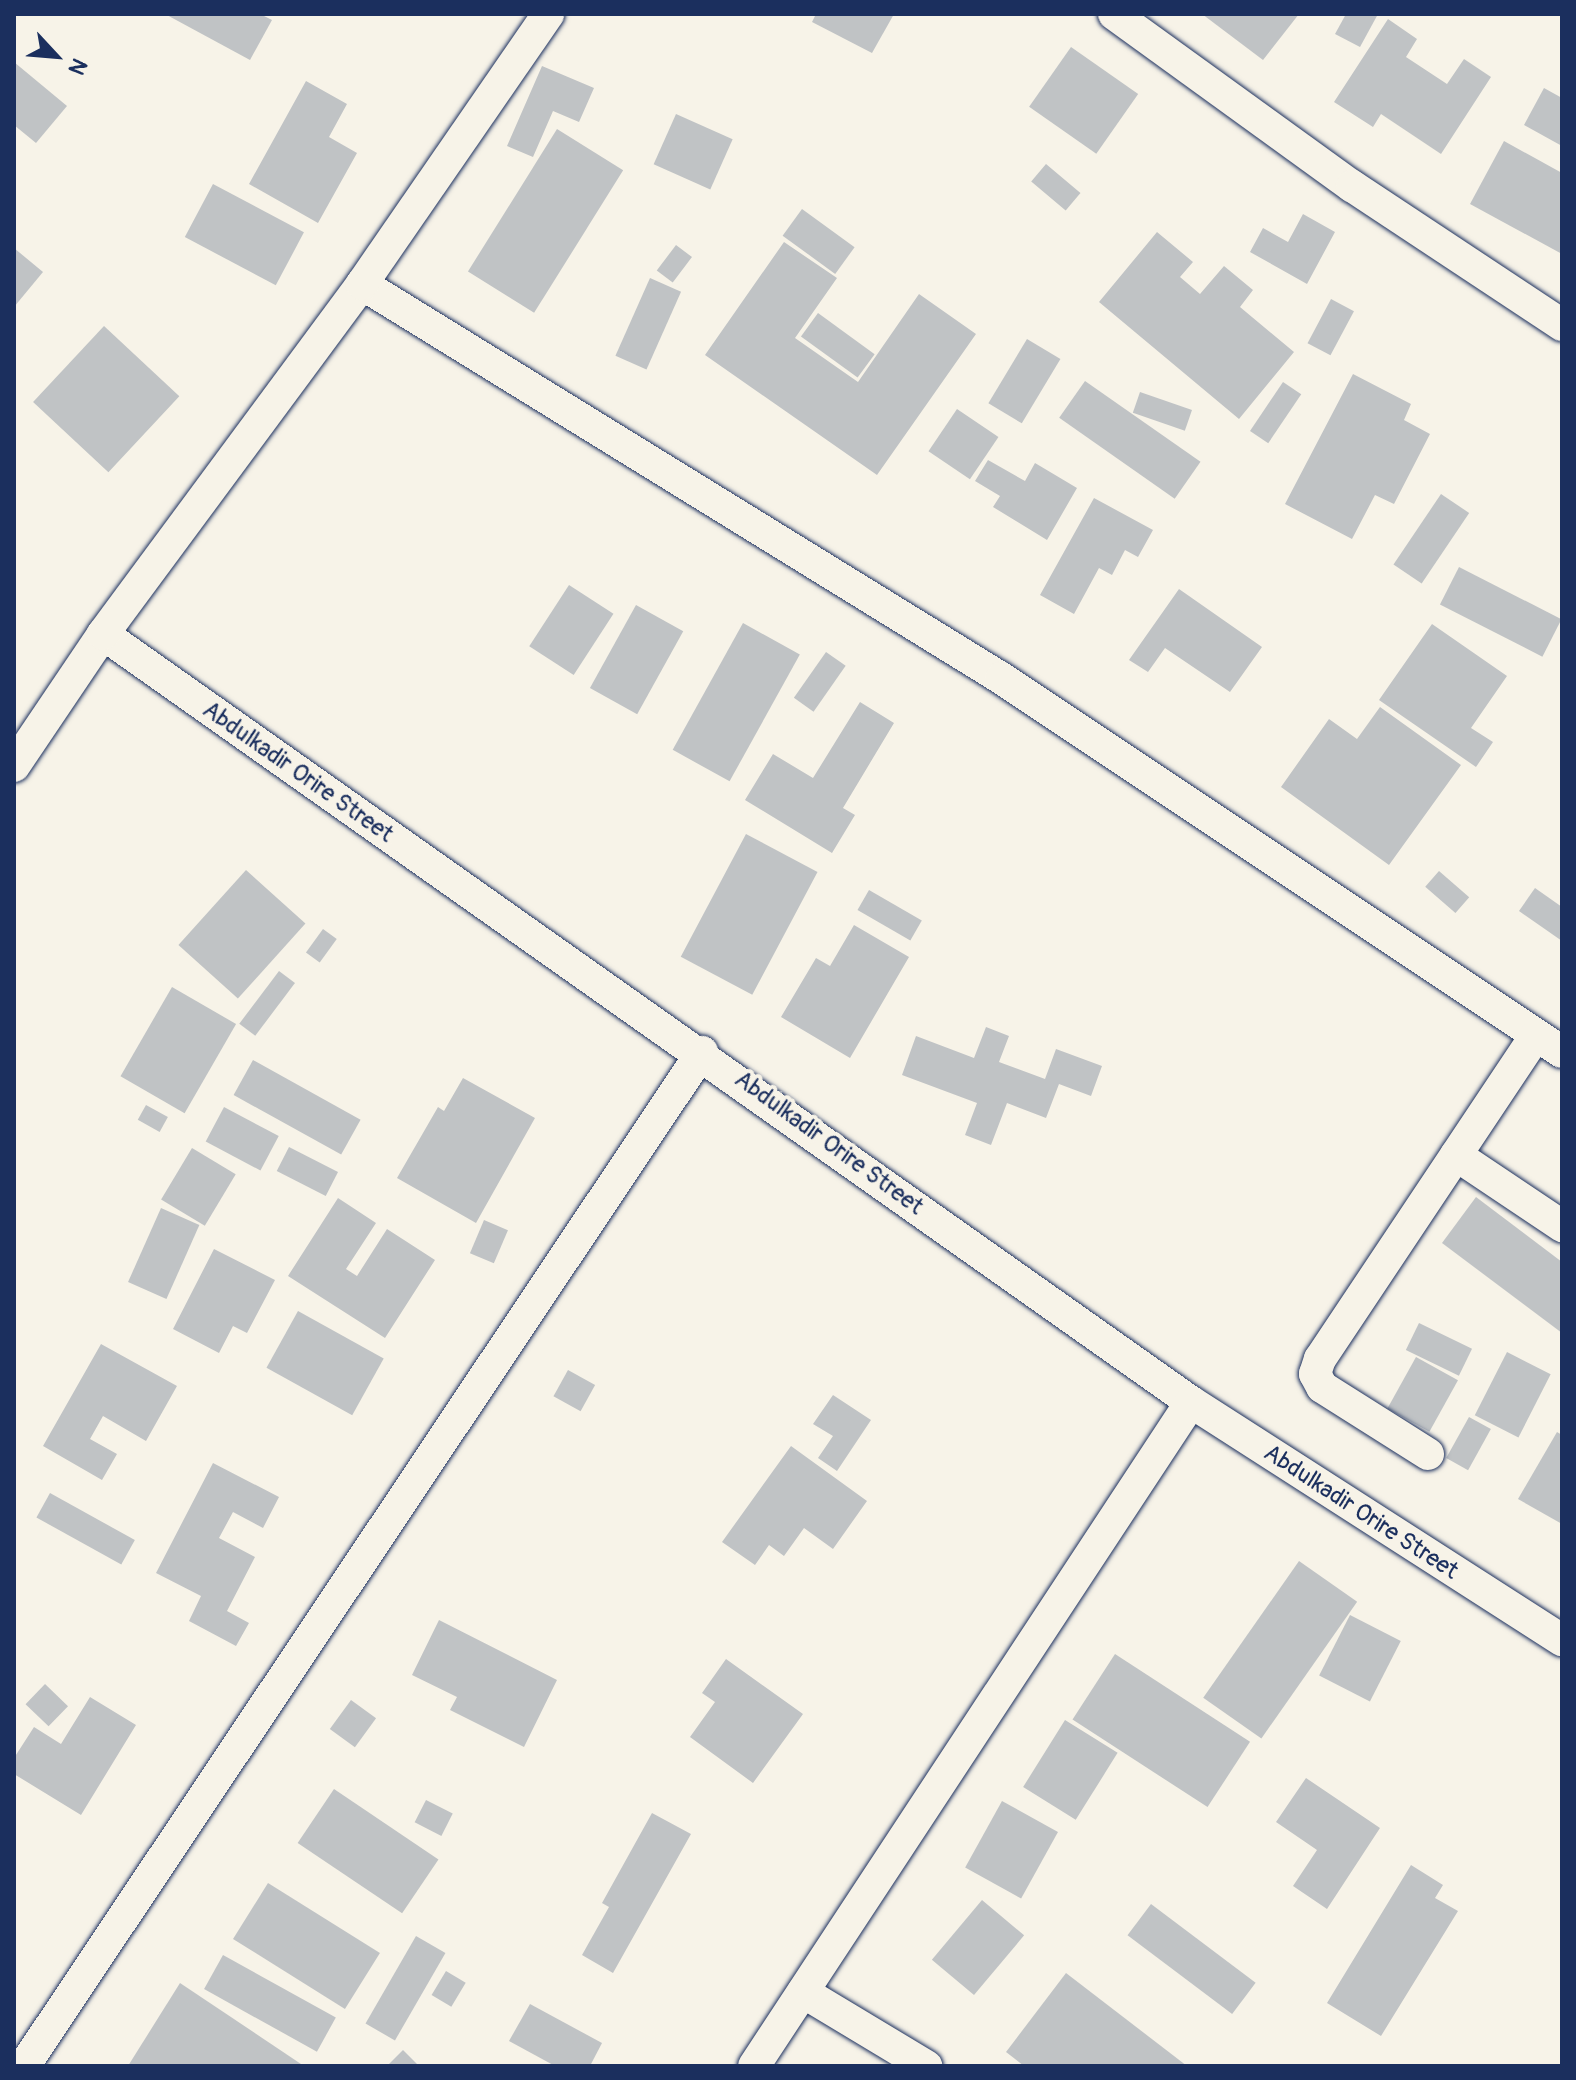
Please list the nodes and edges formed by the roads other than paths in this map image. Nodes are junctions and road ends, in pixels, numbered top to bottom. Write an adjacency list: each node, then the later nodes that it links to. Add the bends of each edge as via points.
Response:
1 (548, 14): 3 (street)
2 (1114, 14): 4 (street, via 1352,186)
3 (362, 284): 5 (street); 7 (street, via 1001,678)
4 (1562, 325)
5 (103, 634): 6 (street); 8 (street, Abdulkadir Orire Street)
6 (14, 766)
7 (1549, 1044): 9 (street)
8 (702, 1052): 11 (street, Abdulkadir Orire Street); 15 (street, via 539,1303)
9 (1456, 1155): 10 (street); 12 (street, via 1315,1374 1322,1387)
10 (1562, 1226)
11 (1191, 1402): 13 (street, Abdulkadir Orire Street); 14 (street)
12 (1428, 1454)
13 (1562, 1640)
14 (803, 1992): 16 (street); 17 (street)
15 (24, 2066)
16 (754, 2066)
17 (926, 2066)

